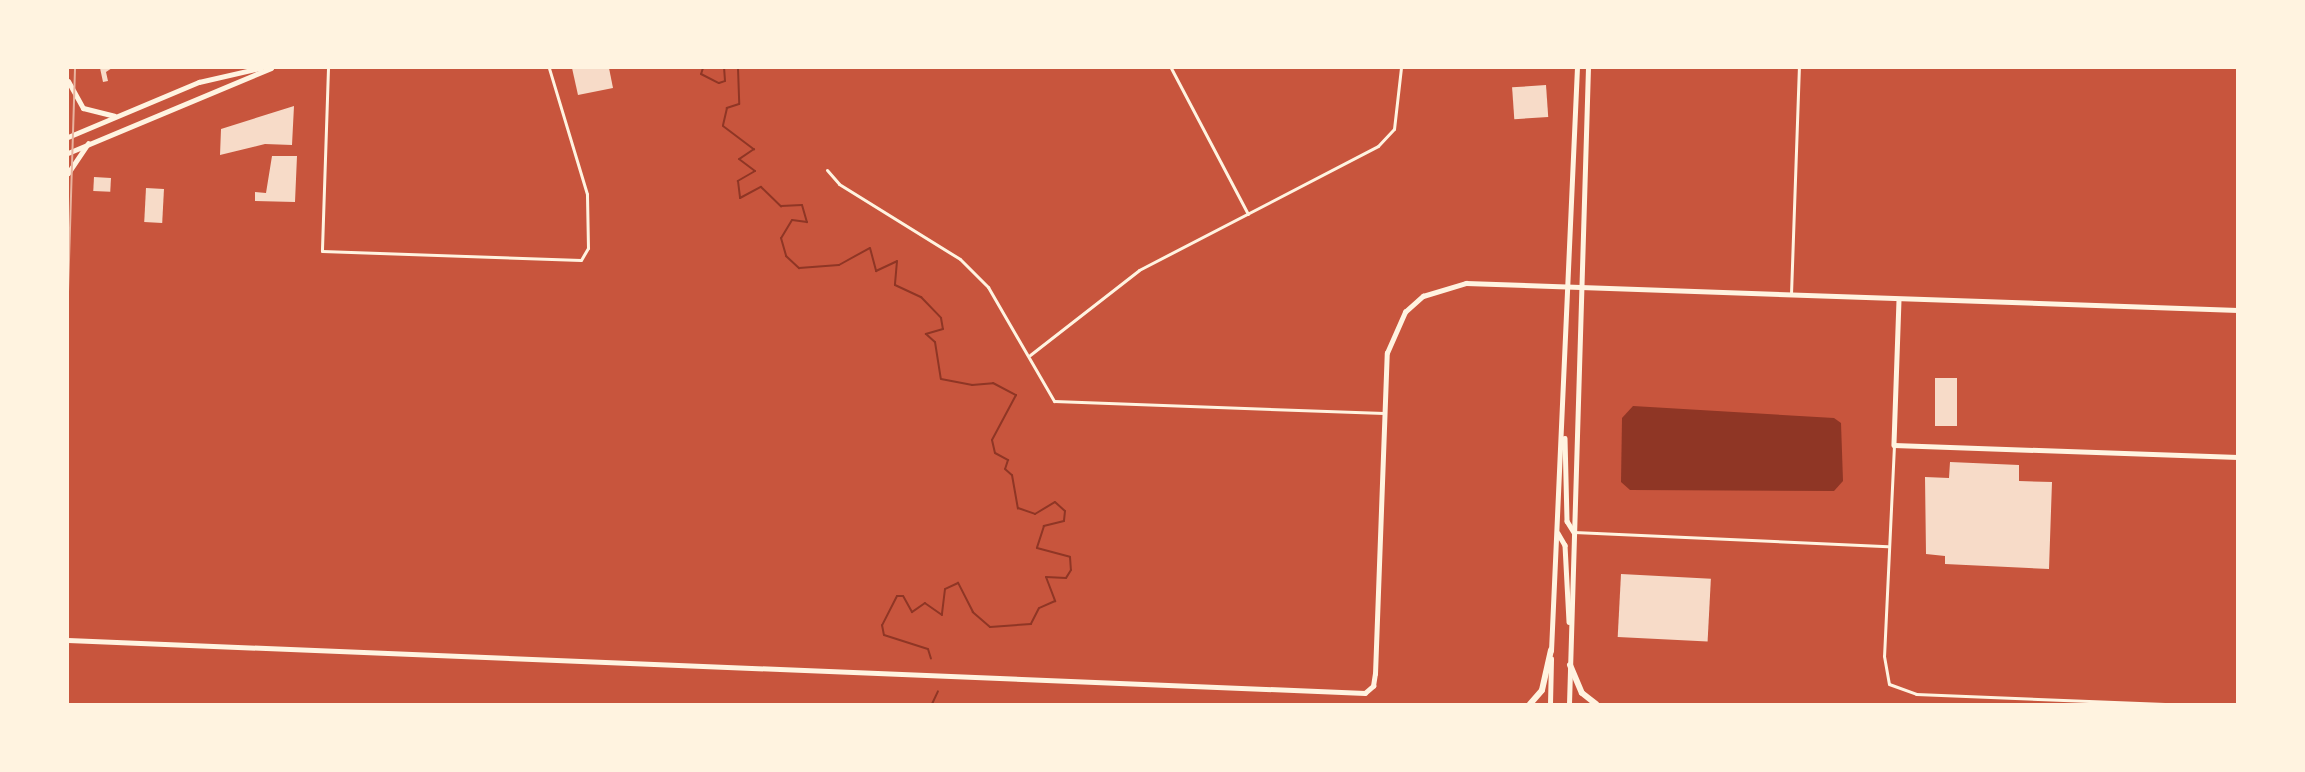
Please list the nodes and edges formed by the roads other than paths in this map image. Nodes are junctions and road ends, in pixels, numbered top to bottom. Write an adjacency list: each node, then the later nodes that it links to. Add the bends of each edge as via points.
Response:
1 (260, 68): 11 (street, via 199,82)
2 (271, 68): 13 (street)
3 (328, 68): 4 (street, via 322,251 584,258 587,194)
4 (549, 68)
5 (1172, 68): 17 (street)
6 (1401, 68): 17 (street, via 1394,129 1378,146)
7 (1577, 68): 18 (street)
8 (1588, 68): 19 (street)
9 (1799, 68): 20 (street)
10 (68, 81): 11 (main road, via 83,108)
11 (114, 116): 12 (street)
12 (68, 137)
13 (88, 143): 14 (street); 16 (main road)
14 (68, 153)
15 (827, 170): 23 (street, via 839,184 960,259 996,297)
16 (68, 173)
17 (1248, 214): 23 (street, via 1136,272)
18 (1569, 288): 19 (street); 24 (street, via 1466,283 1413,303 1390,339); 25 (street)
19 (1581, 288): 20 (street); 28 (street)
20 (1791, 296): 21 (street)
21 (1899, 300): 22 (street); 26 (street)
22 (2238, 310)
23 (1030, 355): 24 (street, via 1054,401)
24 (1384, 413): 32 (street, via 1372,688 1361,693)
25 (1564, 420): 28 (street, via 1567,521); 29 (street)
26 (1894, 445): 27 (street); 30 (street)
27 (2238, 457)
28 (1574, 532): 30 (street); 31 (street)
29 (1558, 533): 31 (street, via 1565,545); 33 (street)
30 (1888, 546): 39 (street, via 1884,672 1894,688 1916,694)
31 (1571, 631): 34 (street)
32 (68, 639)
33 (1551, 650): 35 (highway, via 1542,690); 36 (street)
34 (1570, 665): 37 (street); 38 (highway, via 1582,693)
35 (1530, 705)
36 (1550, 705)
37 (1569, 705)
38 (1596, 705)
39 (2165, 705)

